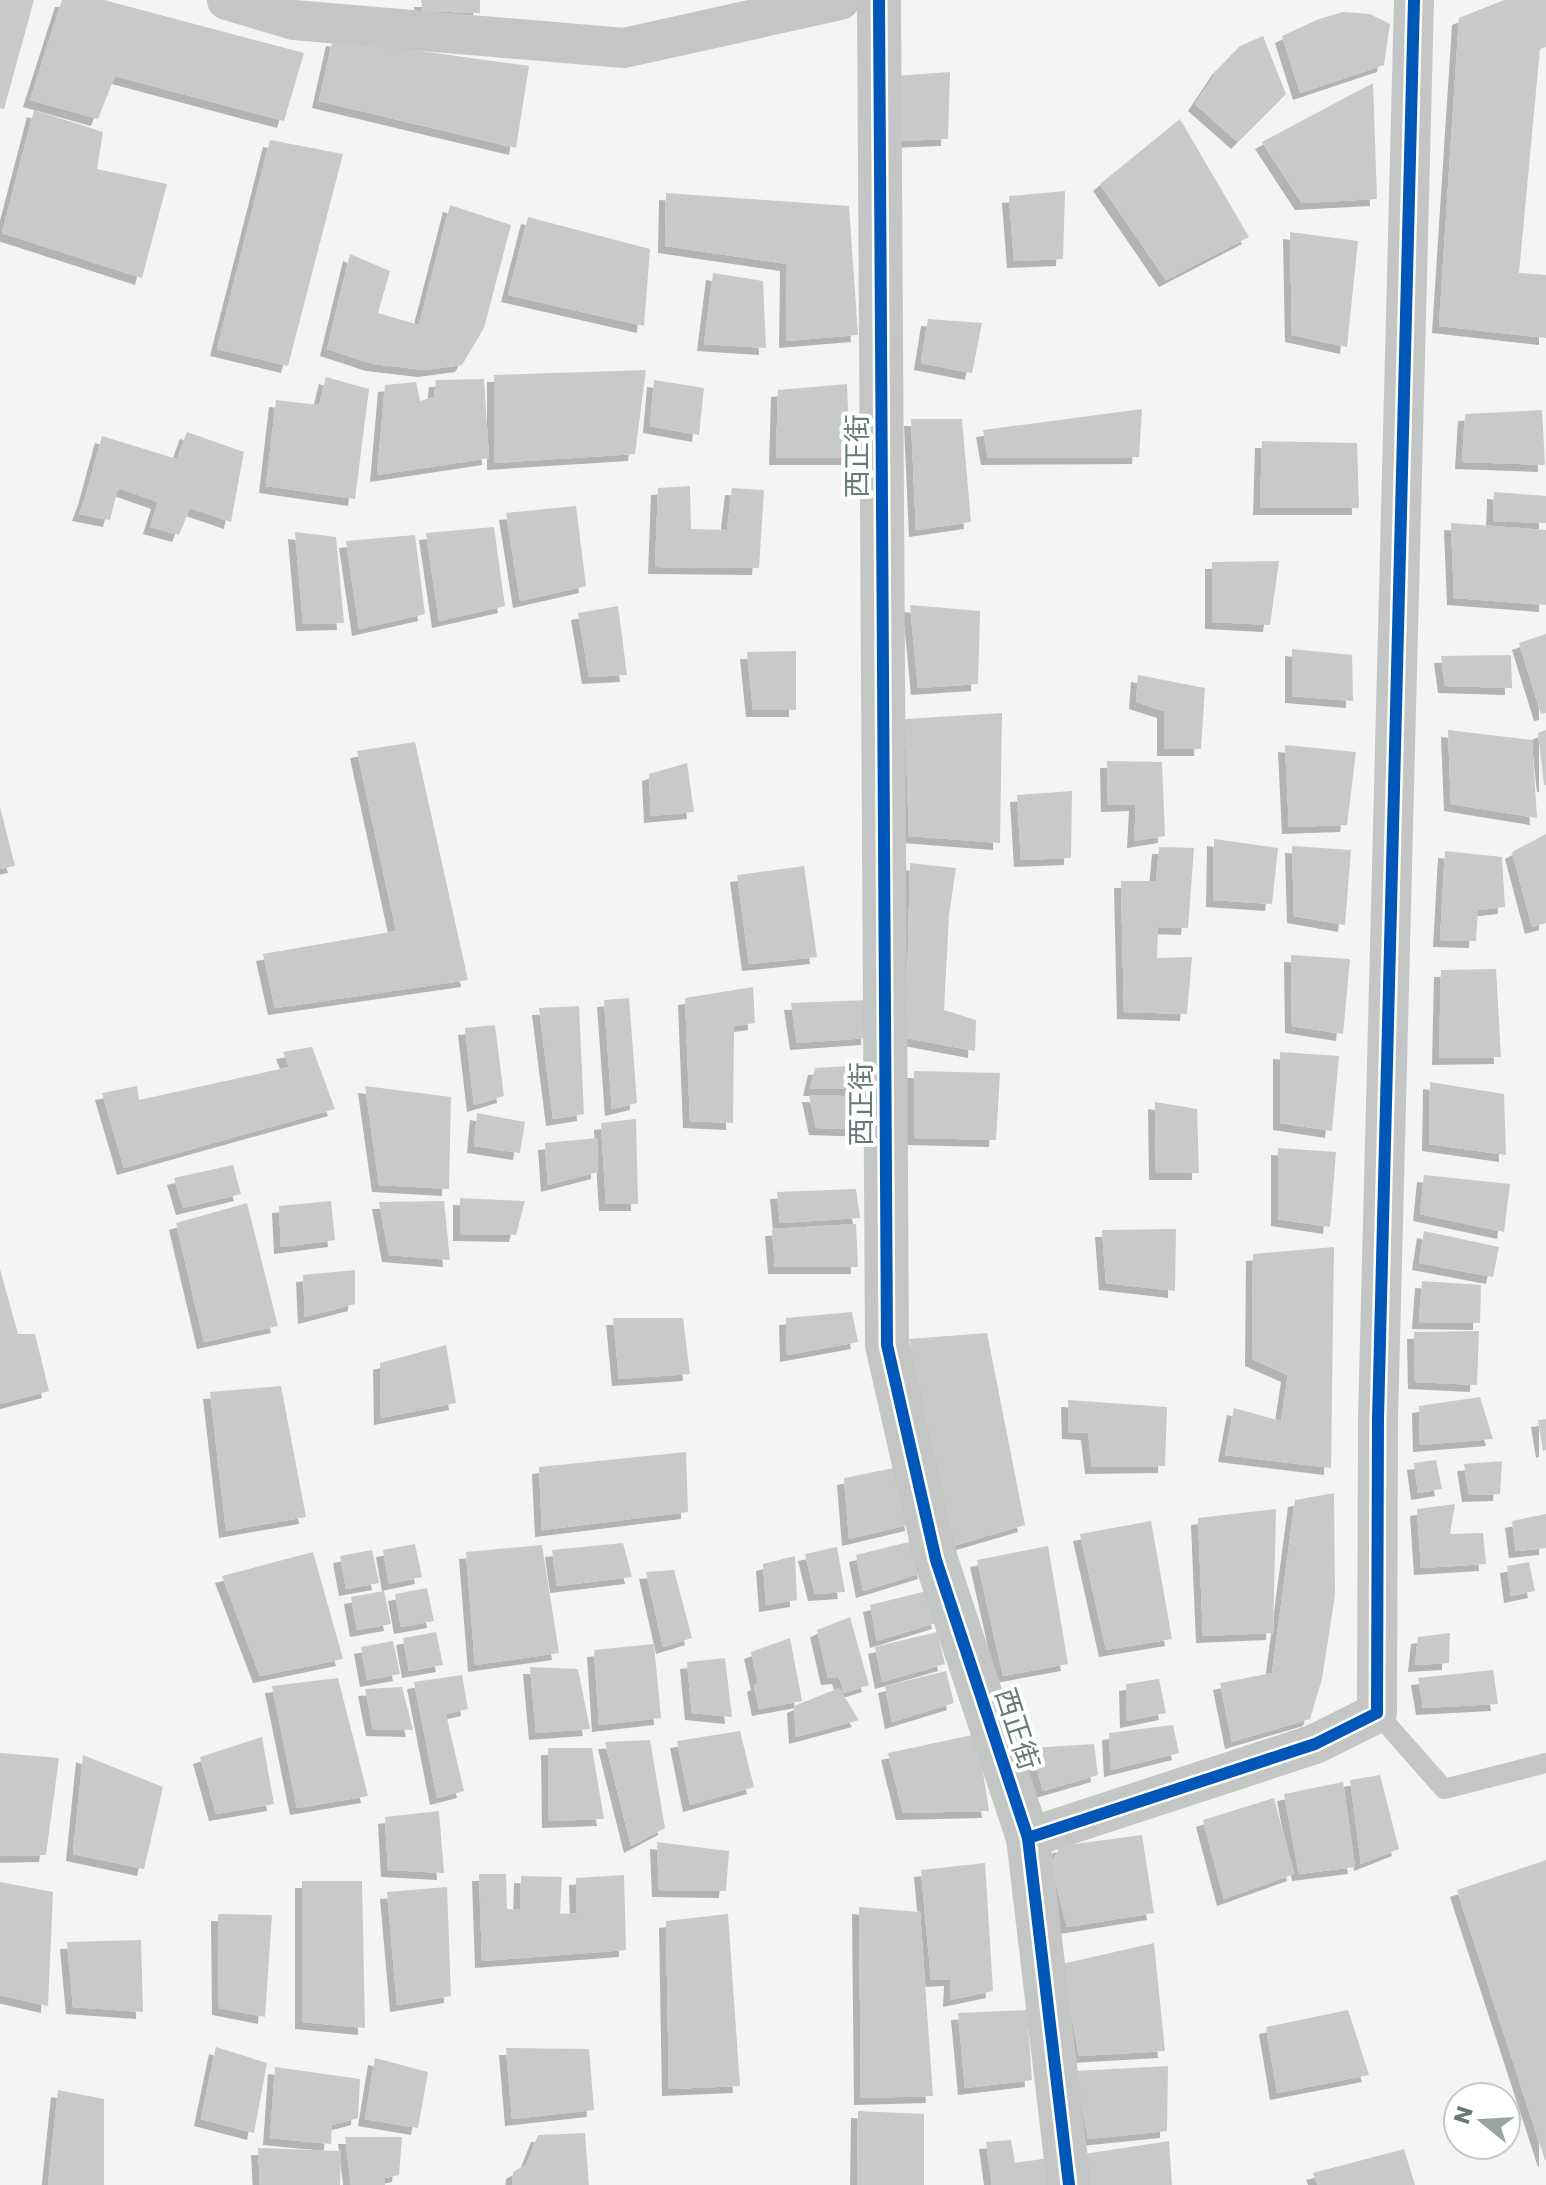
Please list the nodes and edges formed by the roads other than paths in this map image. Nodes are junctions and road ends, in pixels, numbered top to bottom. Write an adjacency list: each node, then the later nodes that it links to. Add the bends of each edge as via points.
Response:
1 (227, 0): 2 (street, via 294,20 624,48)
2 (840, 0)
3 (879, 0): 7 (street, 西正街, via 887,1345 936,1560)
4 (1414, 0): 5 (street, via 1378,1419)
5 (1377, 1713): 6 (lane, via 1444,1789); 7 (street, via 1315,1744)
6 (1546, 1763)
7 (1028, 1838): 8 (street, 西正街)
8 (1069, 2185)

